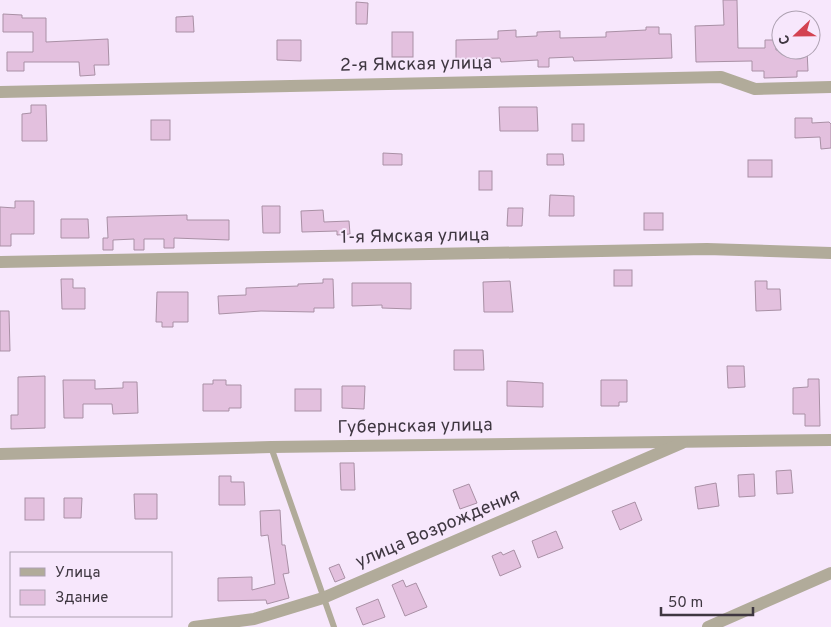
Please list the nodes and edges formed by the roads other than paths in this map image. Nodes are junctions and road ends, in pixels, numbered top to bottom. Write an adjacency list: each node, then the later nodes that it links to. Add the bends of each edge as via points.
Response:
1 (831, 87): 2 (street, 2-я Ямская улица, via 755,88 721,77)
2 (0, 92)
3 (831, 252): 4 (street, 1-я Ямская улица, via 707,249)
4 (0, 262)
5 (689, 440): 6 (street, Губернская улица); 7 (street, Губернская улица); 10 (street, улица Возрождения)
6 (831, 440)
7 (271, 447): 8 (street, Губернская улица); 10 (lane)
8 (0, 454)
9 (831, 573): 13 (street)
10 (323, 598): 11 (street, улица Возрождения, via 254,619); 12 (lane)
11 (194, 627)
12 (334, 627)
13 (708, 627)

